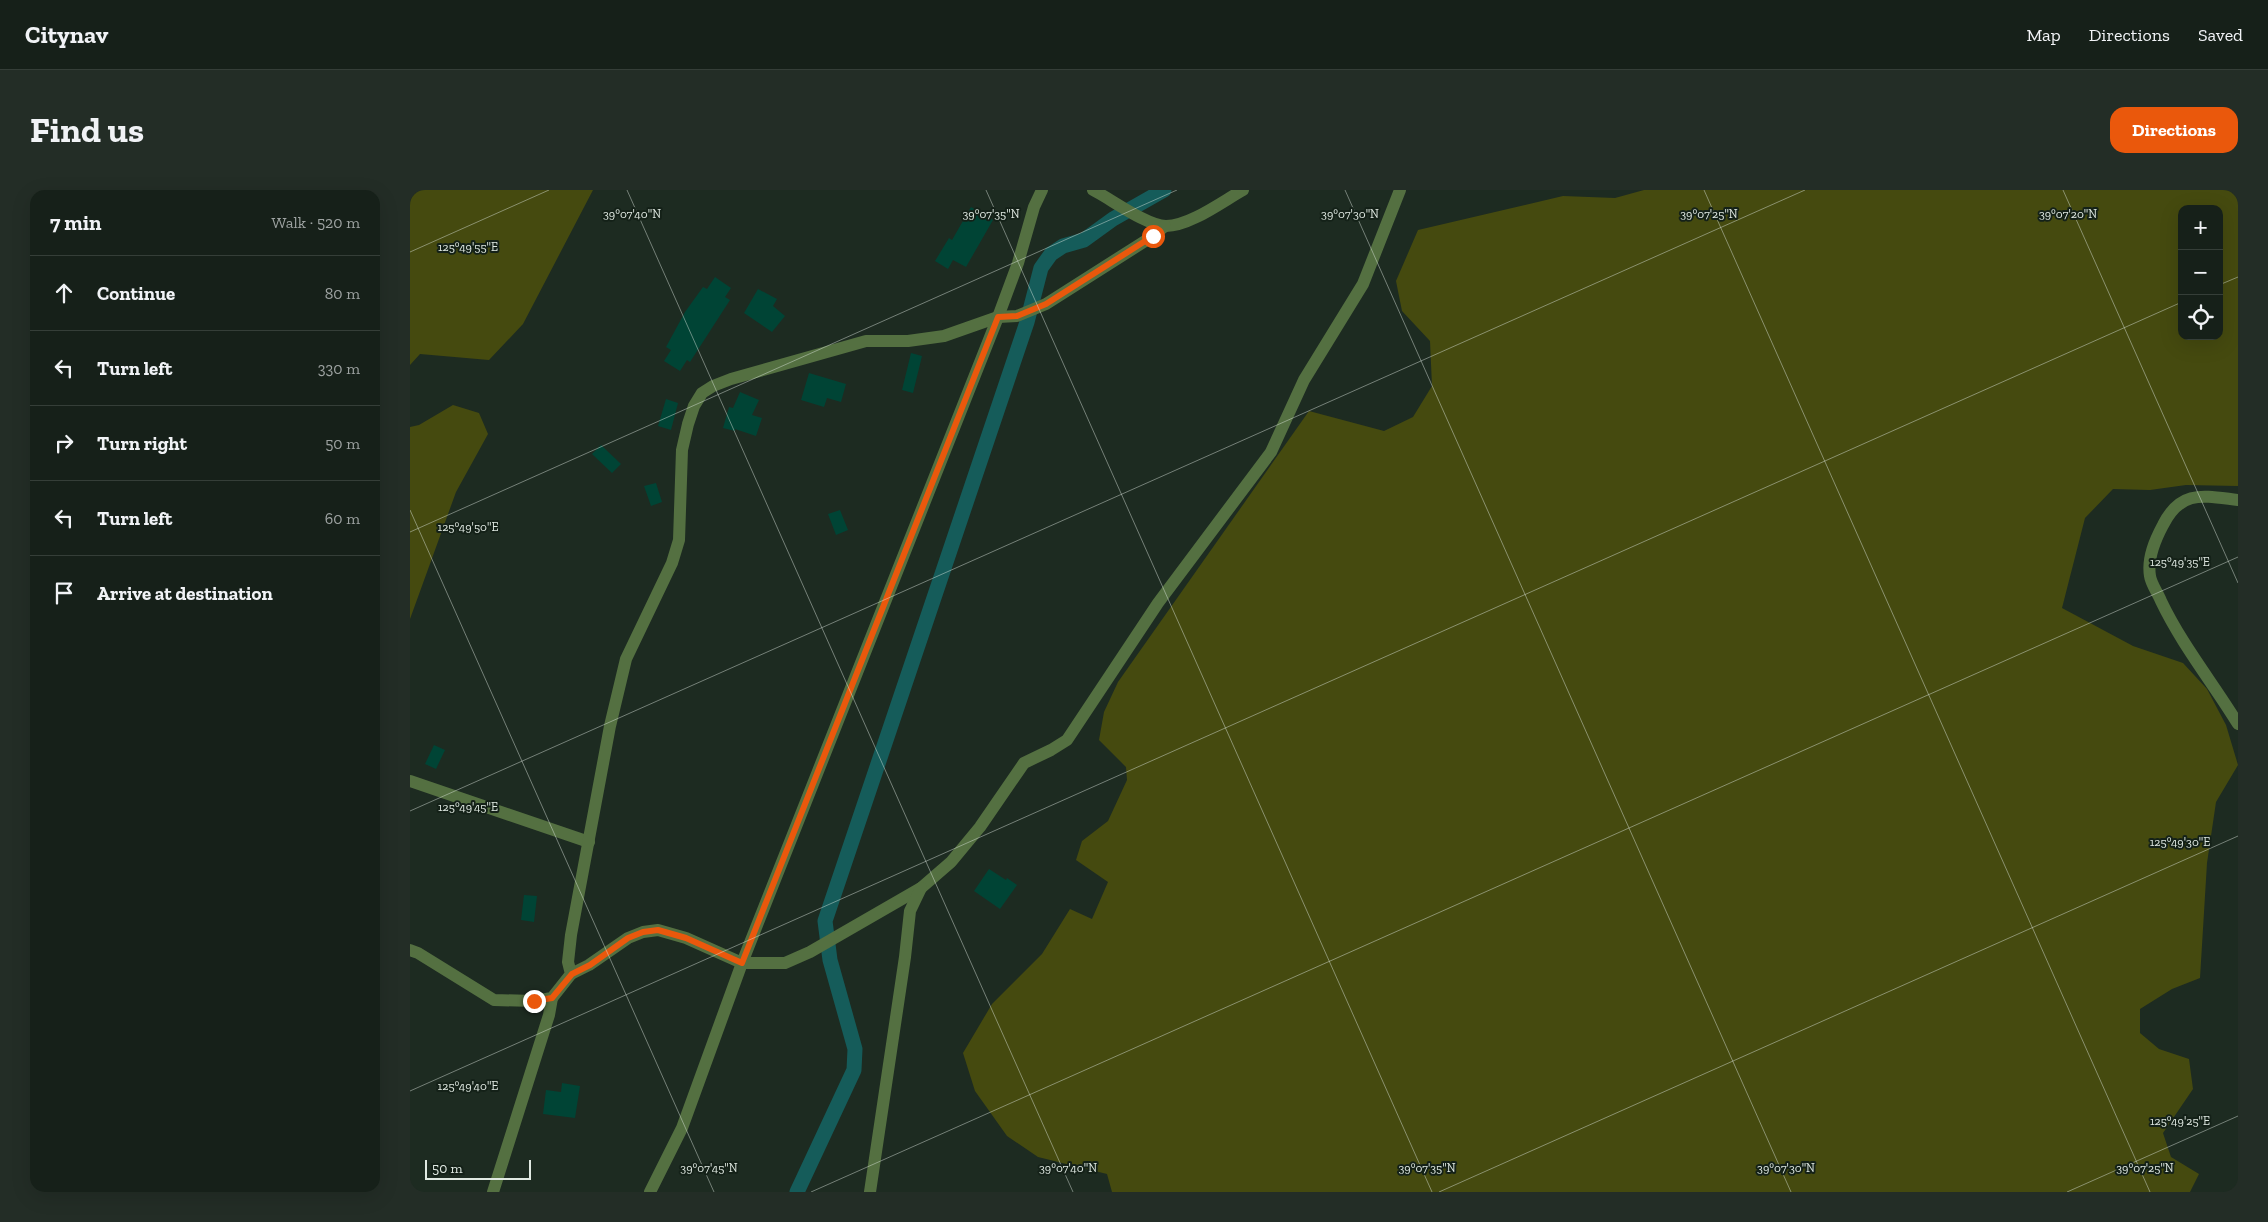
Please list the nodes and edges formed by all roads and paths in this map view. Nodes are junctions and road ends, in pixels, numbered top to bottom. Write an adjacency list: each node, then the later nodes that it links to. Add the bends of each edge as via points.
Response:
1 (1042, 190): 6 (street)
2 (1093, 190): 5 (street, via 1140,217)
3 (1243, 190): 5 (street, via 1188,221)
4 (1400, 190): 11 (street, via 1363,284 1304,380 1271,452 1158,603 1067,740 1024,763 980,827 951,862)
5 (1165, 226): 6 (street, via 1035,310 1017,316)
6 (998, 317): 10 (street, via 944,336 908,341 866,341 731,379 702,393 694,406 682,450 679,540 672,563 626,659); 13 (street)
7 (2238, 500): 8 (street, via 2202,496 2182,500 2157,535 2151,555 2150,577 2175,630)
8 (2238, 724)
9 (410, 781): 10 (street)
10 (589, 842): 14 (street, via 571,935 568,962)
11 (921, 888): 13 (street, via 785,963); 18 (street, via 910,911)
12 (410, 950): 15 (street, via 494,1000)
13 (742, 963): 14 (street, via 686,938 658,930 628,938); 17 (street, via 682,1128)
14 (572, 974): 15 (street)
15 (552, 998): 16 (street)
16 (493, 1192)
17 (650, 1192)
18 (870, 1192)

